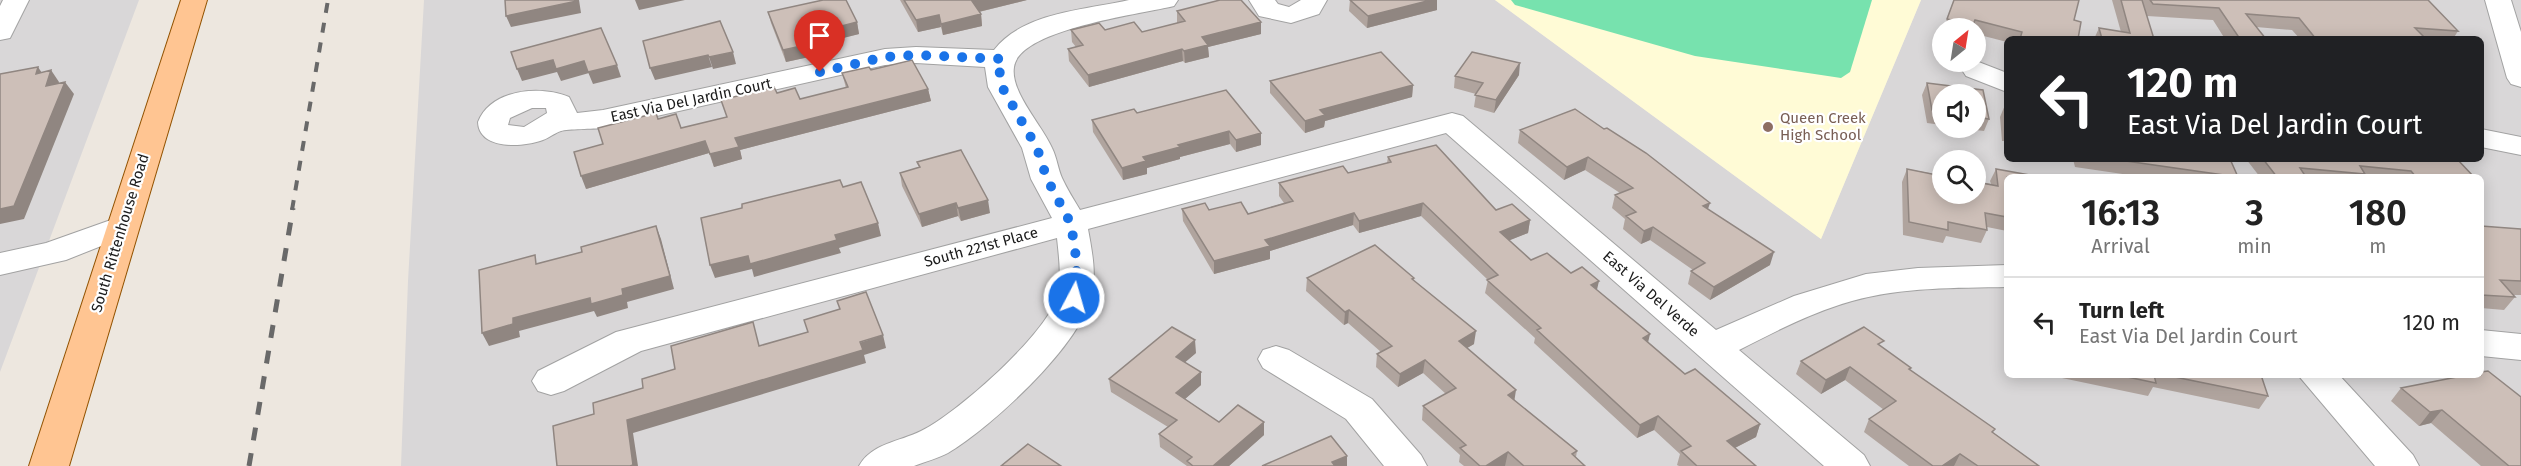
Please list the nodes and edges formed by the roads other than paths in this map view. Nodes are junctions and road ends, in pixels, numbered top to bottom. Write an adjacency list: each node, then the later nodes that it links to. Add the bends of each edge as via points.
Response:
1 (15, 0): 7 (street)
2 (194, 0): 17 (main road, South Rittenhouse Road)
3 (1165, 0): 8 (street, via 1052,25 1030,34)
4 (1262, 0): 5 (street, via 1268,10 1291,15 1310,9)
5 (1314, 0)
6 (2495, 1): 10 (street)
7 (0, 32)
8 (1002, 59): 12 (street, East Via Del Jardin Court, via 885,57 603,119); 16 (street, via 1002,87 1037,148 1047,179)
9 (1981, 72): 11 (street)
10 (2521, 78)
11 (2004, 82)
12 (557, 121)
13 (1452, 122): 16 (street, South 221st Place); 22 (street, East Via Del Verde)
14 (2484, 139): 15 (street)
15 (2521, 146)
16 (1071, 224): 26 (street, South 221st Place, via 629,341); 27 (street, via 1077,264 1074,298 1054,336 1031,363)
17 (122, 226): 18 (street, via 66,230); 19 (street, via 54,252); 28 (main road, South Rittenhouse Road)
18 (0, 244)
19 (0, 264)
20 (2004, 276): 22 (street, via 1865,286 1815,302)
21 (2484, 343): 23 (street)
22 (1713, 347): 31 (street, East Via Del Verde)
23 (2521, 347)
24 (1276, 358): 30 (street, via 1359,409)
25 (2319, 378): 32 (street)
26 (551, 381)
27 (928, 455): 29 (street, via 911,449)
28 (49, 466)
29 (879, 466)
30 (1407, 466)
31 (1850, 466)
32 (2399, 466)

